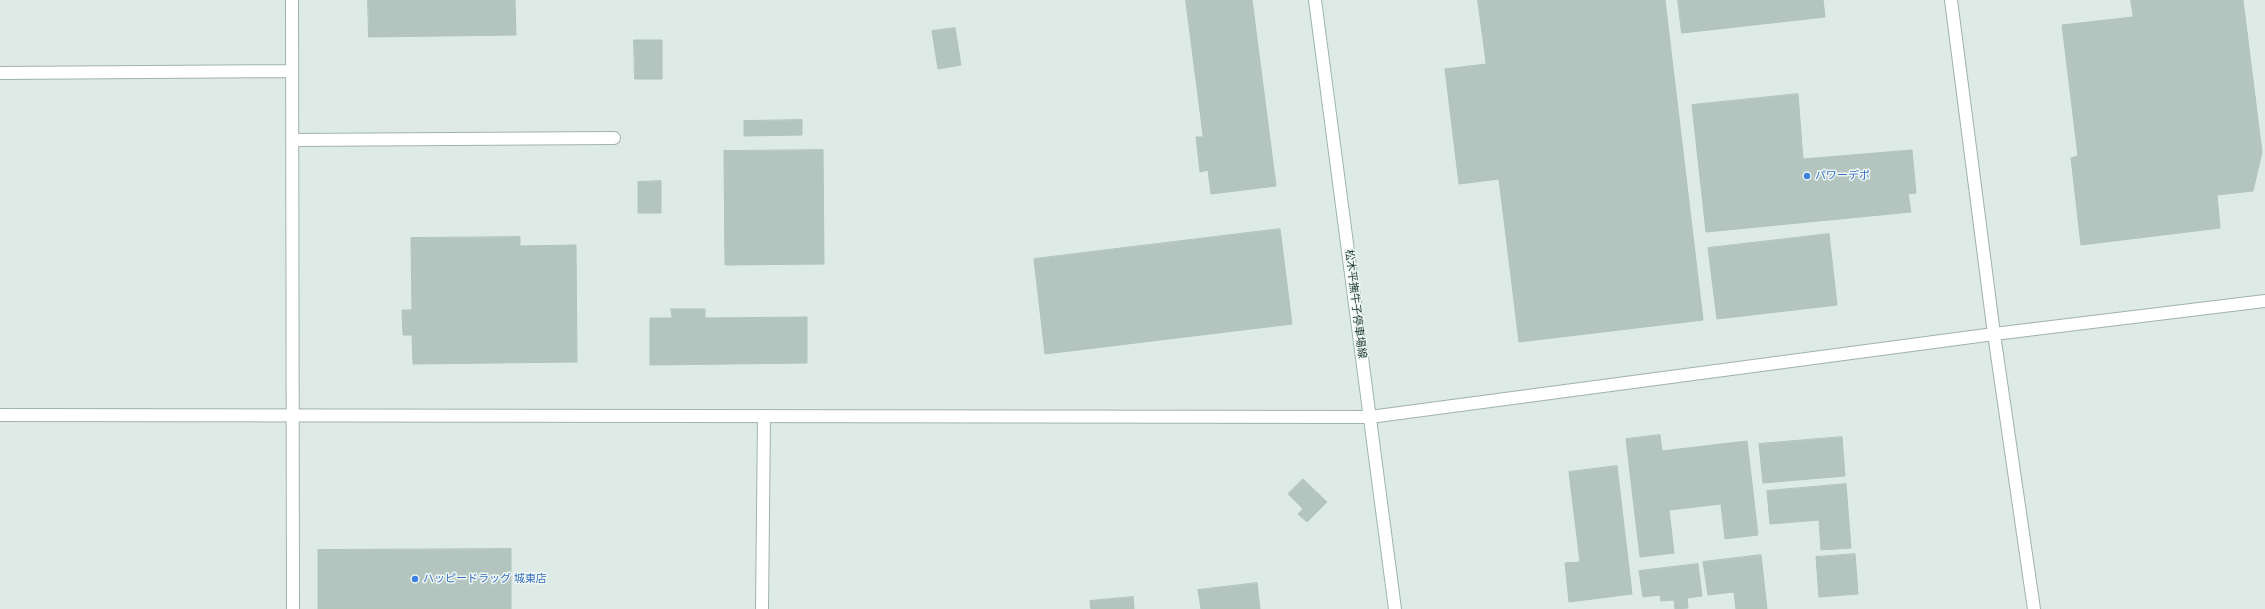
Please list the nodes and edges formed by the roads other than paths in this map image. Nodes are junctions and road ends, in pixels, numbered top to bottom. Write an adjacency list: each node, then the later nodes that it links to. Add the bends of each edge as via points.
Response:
1 (292, 0): 4 (street)
2 (1315, 0): 13 (street, 松木平撫牛子停車場線)
3 (1951, 0): 9 (street)
4 (292, 71): 5 (street); 7 (street)
5 (0, 73)
6 (614, 138): 7 (street)
7 (292, 140): 11 (street)
8 (2265, 301): 9 (street)
9 (1994, 334): 13 (street); 17 (street)
10 (0, 415): 11 (street)
11 (294, 415): 12 (street); 14 (street)
12 (764, 416): 13 (street); 15 (street)
13 (1370, 417): 16 (street, 松木平撫牛子停車場線)
14 (293, 609)
15 (762, 609)
16 (1395, 609)
17 (2034, 609)

